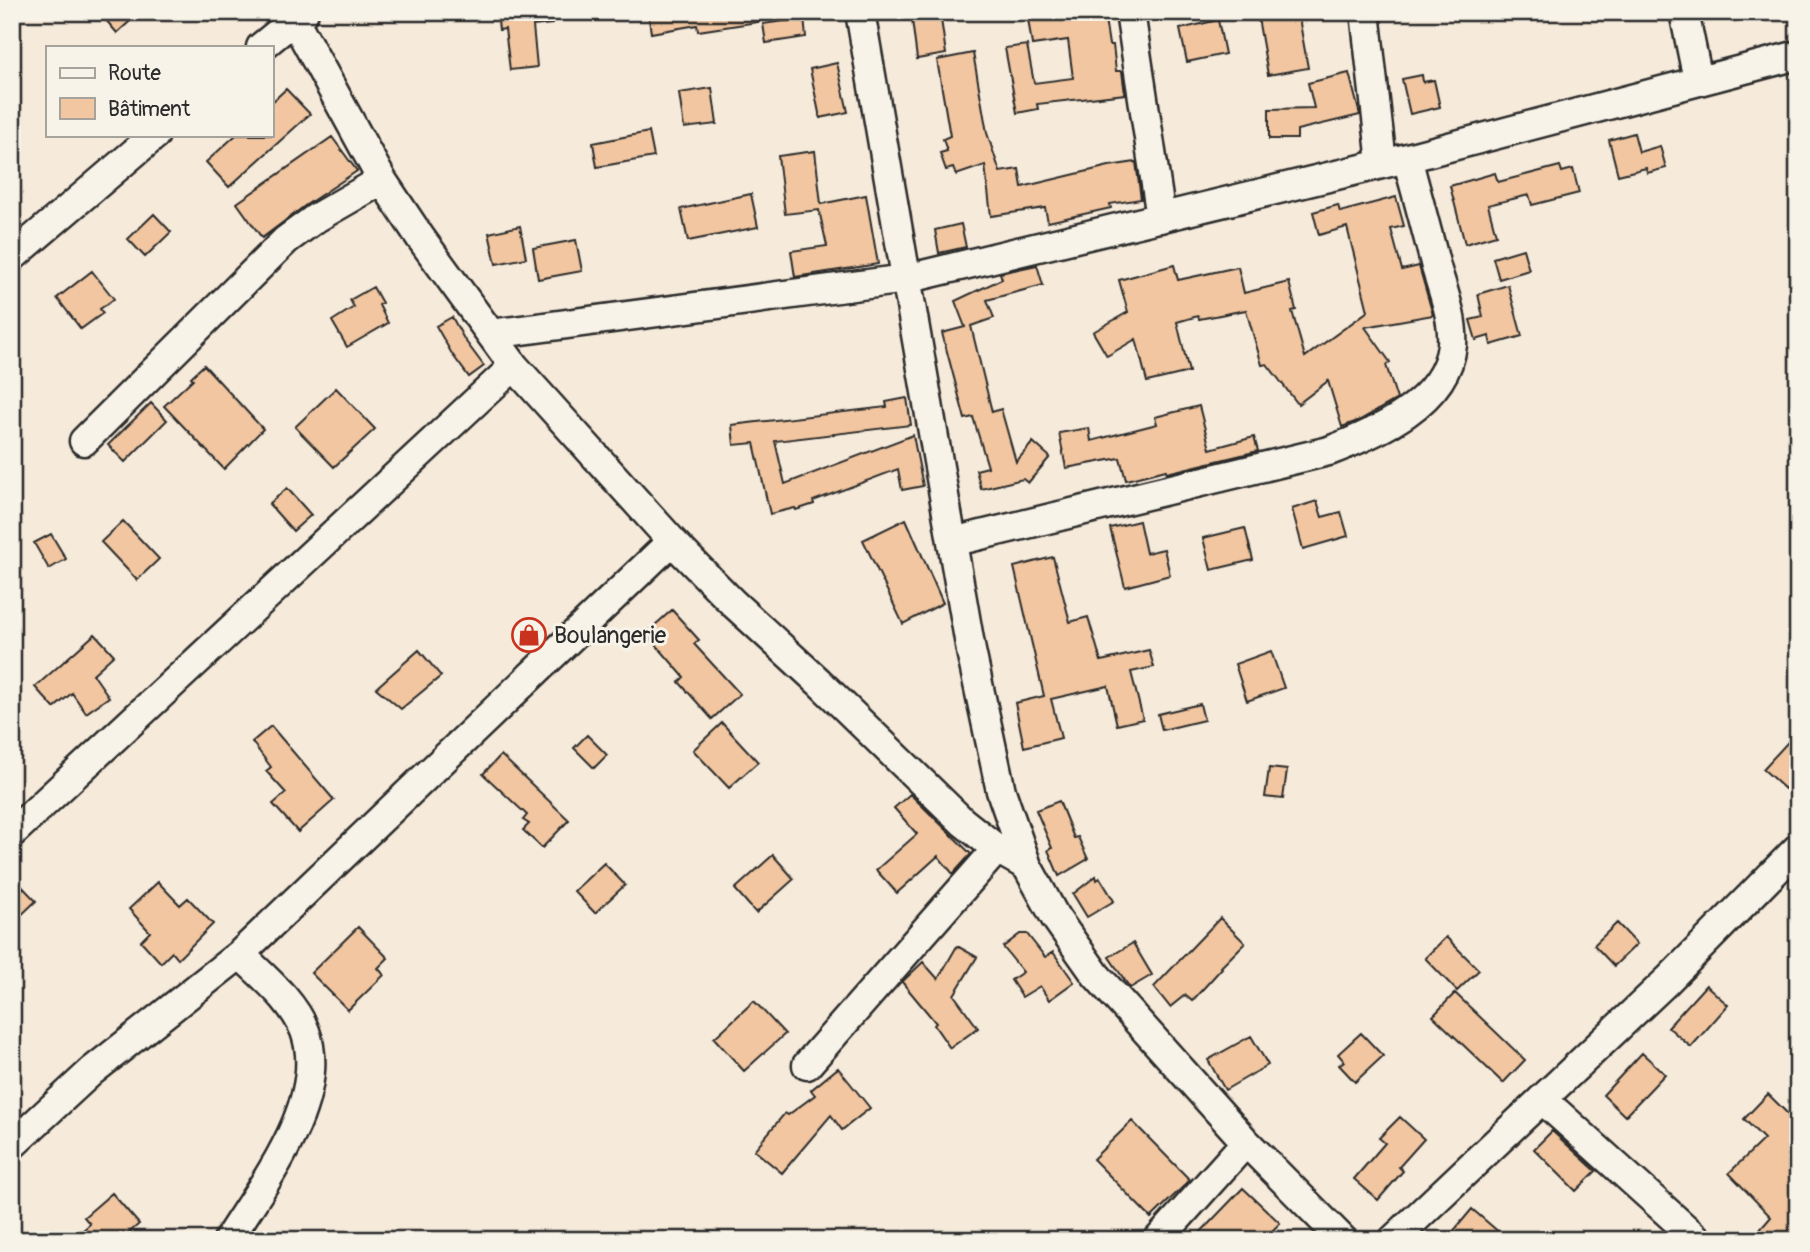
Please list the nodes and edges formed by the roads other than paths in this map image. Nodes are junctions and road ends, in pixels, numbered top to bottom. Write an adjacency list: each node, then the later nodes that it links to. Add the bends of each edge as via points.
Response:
1 (860, 12): 14 (street)
2 (1130, 12): 12 (street)
3 (1365, 12): 10 (street)
4 (1684, 12): 8 (street)
5 (296, 15): 6 (street); 11 (street)
6 (262, 46)
7 (1798, 55): 8 (street)
8 (1698, 80): 10 (street)
9 (154, 136): 13 (street)
10 (1395, 161): 12 (street); 19 (street, via 1448,310 1452,344 1447,365 1429,393 1400,419 1329,451)
11 (382, 180): 15 (street); 17 (street, via 286,240)
12 (1160, 218): 14 (street)
13 (12, 257)
14 (906, 279): 15 (street); 19 (street)
15 (491, 334): 16 (street)
16 (514, 366): 18 (street); 20 (street)
17 (84, 441)
18 (672, 541): 22 (street, via 936,798); 24 (street)
19 (952, 542): 23 (street, via 1001,791)
20 (12, 833)
21 (1798, 848): 26 (street)
22 (997, 849): 23 (street); 25 (street)
23 (1027, 866): 27 (street, via 1055,917 1097,975)
24 (240, 954): 28 (street, via 92,1071); 29 (street, via 285,998 304,1029 311,1052 302,1109 283,1151)
25 (807, 1065)
26 (1542, 1099): 32 (street); 33 (street)
27 (1246, 1142): 30 (street); 31 (street)
28 (12, 1145)
29 (228, 1240)
30 (1158, 1240)
31 (1343, 1240)
32 (1393, 1240)
33 (1698, 1240)

